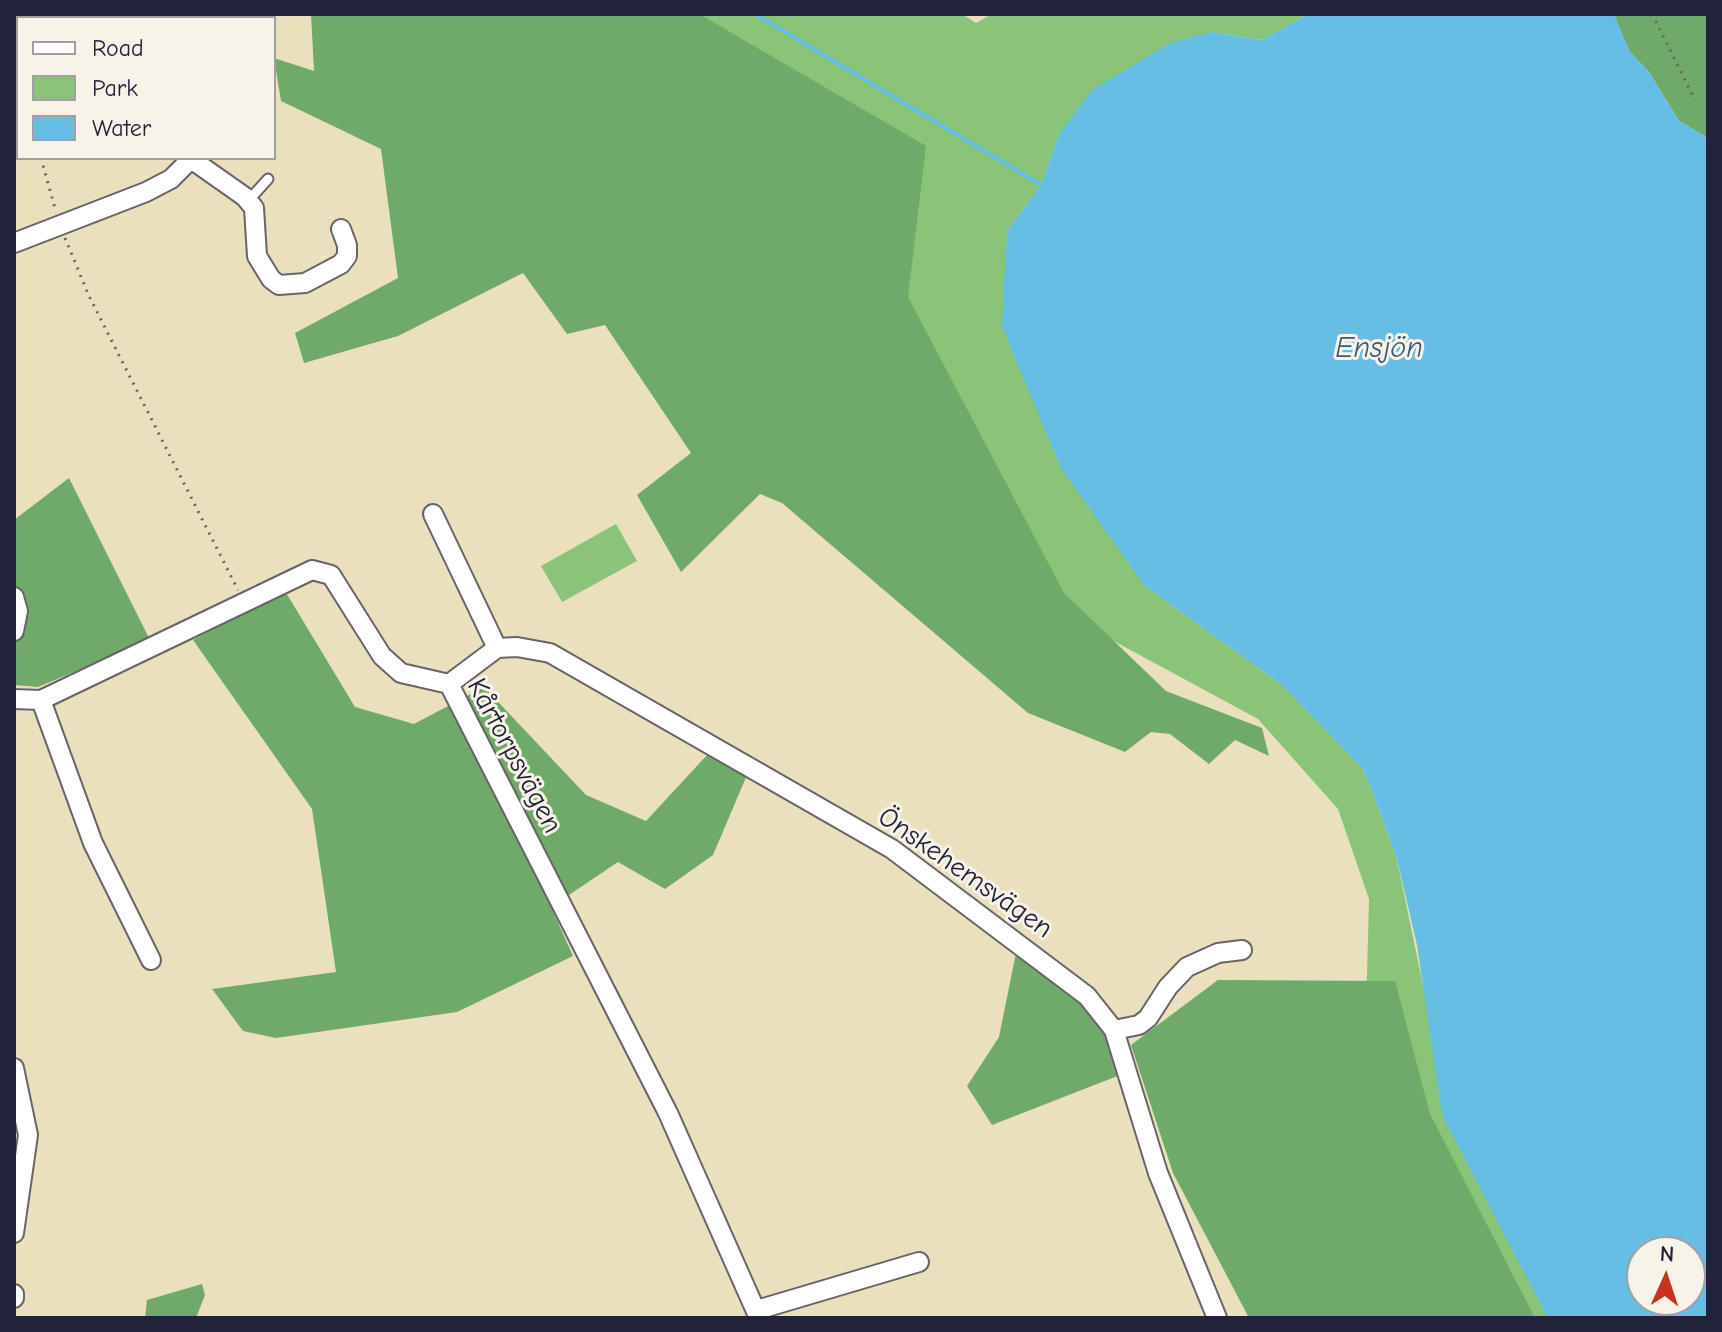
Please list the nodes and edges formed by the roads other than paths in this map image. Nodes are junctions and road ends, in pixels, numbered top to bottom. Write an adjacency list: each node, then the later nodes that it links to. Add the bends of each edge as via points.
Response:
1 (190, 160): 6 (street, via 171,179 116,205)
2 (195, 160): 4 (street)
3 (268, 179): 4 (lane)
4 (248, 201): 5 (street, via 254,208 257,256 279,285 305,283 341,264 347,256)
5 (341, 229)
6 (14, 243)
7 (433, 514): 10 (street)
8 (14, 597): 9 (street)
9 (14, 631)
10 (497, 648): 11 (street); 16 (street, Önskehemsvägen, via 550,653 892,849 1077,988)
11 (449, 684): 13 (street, Kårtorpsvägen, via 401,673 382,656 331,575 321,570 300,572); 20 (street, Kårtorpsvägen, via 619,1015)
12 (14, 699): 13 (street, Kårtorpsvägen)
13 (41, 700): 15 (street, via 93,843)
14 (1242, 950): 16 (street, via 1218,953 1187,967 1148,1018)
15 (151, 960)
16 (1114, 1030): 21 (street, Önskehemsvägen, via 1158,1173)
17 (14, 1068): 18 (street, via 28,1135)
18 (14, 1233)
19 (919, 1262): 20 (street)
20 (758, 1314)
21 (1217, 1318)

